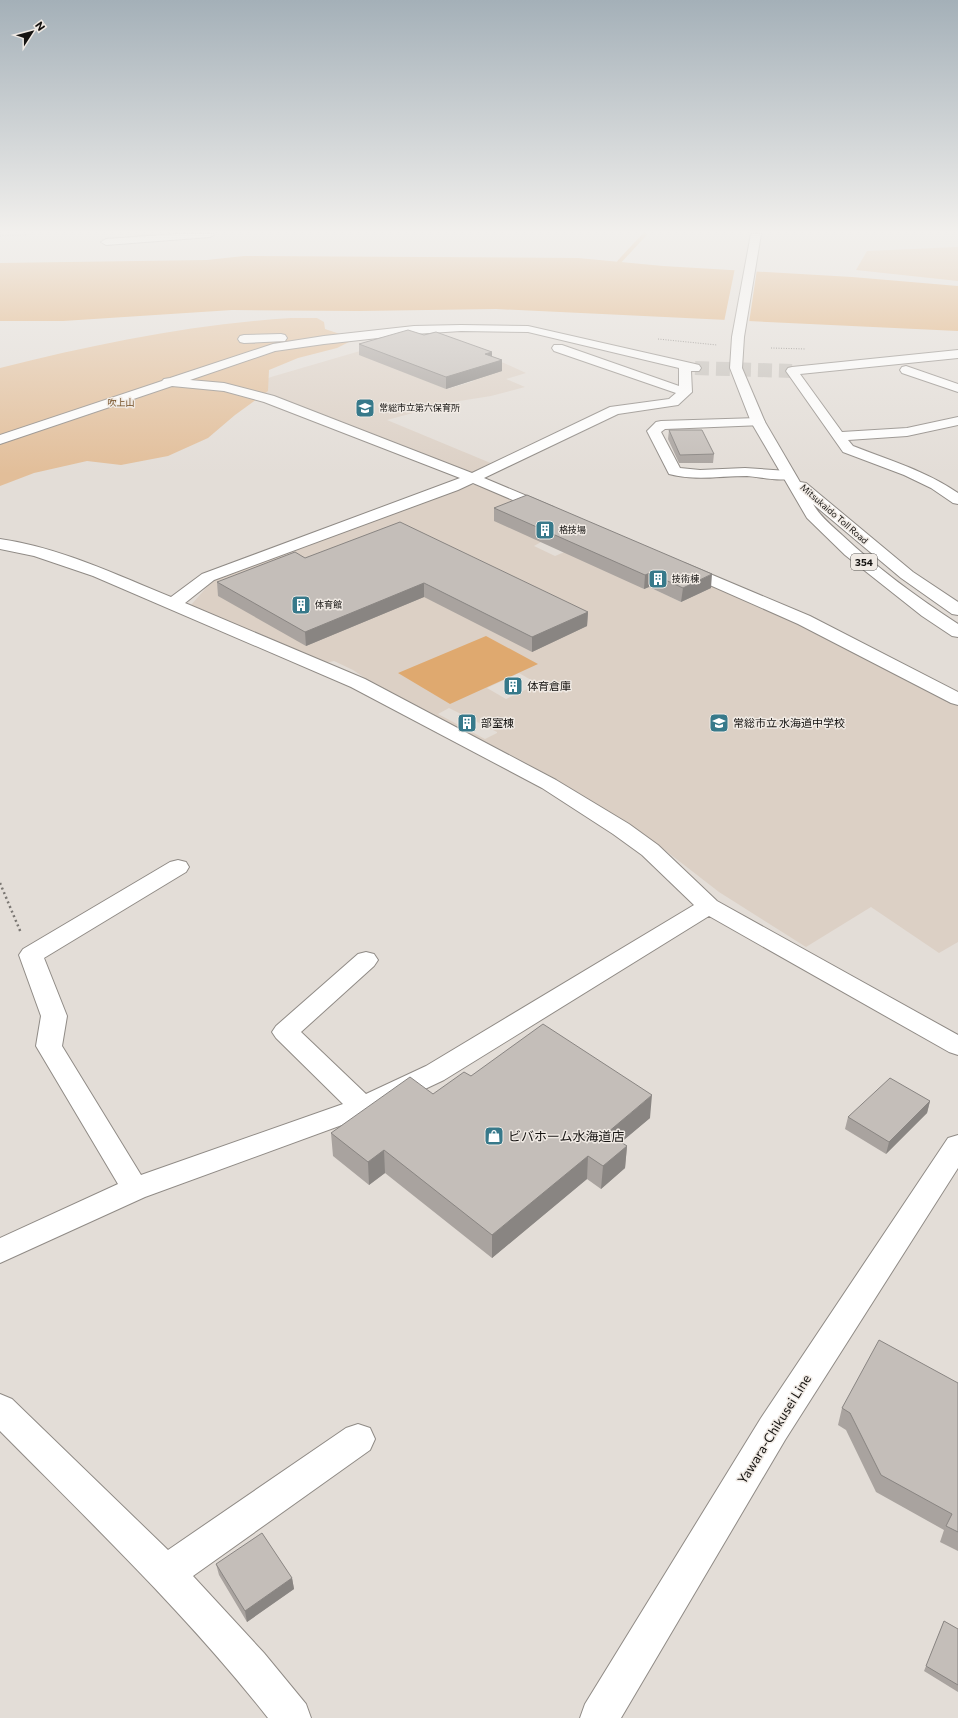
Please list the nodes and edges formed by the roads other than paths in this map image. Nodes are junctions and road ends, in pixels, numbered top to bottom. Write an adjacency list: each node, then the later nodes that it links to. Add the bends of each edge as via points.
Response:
1 (742, 314): 11 (main road, Mitsukaido Toll Road / 354, via 736,368)
2 (414, 330): 4 (main road); 9 (main road, via 432,333 472,332 528,336 601,364); 9 (main road, via 528,329 690,367)
3 (244, 339): 4 (main road)
4 (324, 340): 7 (main road, via 273,348)
5 (958, 354): 12 (main road, via 792,370)
6 (958, 362): 8 (main road, via 933,363 912,372)
7 (168, 382): 13 (main road); 15 (main road, via 224,387 269,399)
8 (958, 388)
9 (686, 392): 15 (main road, via 673,402 615,410)
10 (958, 421): 12 (main road, via 907,432)
11 (758, 422): 14 (main road, Mitsukaido Toll Road / 354); 14 (main road, via 661,425 654,431 674,471)
12 (838, 436): 16 (main road, via 848,449 909,472 936,485)
13 (0, 440)
14 (788, 475): 21 (main road, Mitsukaido Toll Road / 354, via 907,575); 22 (main road, Mitsukaido Toll Road / 354, via 812,515 851,552)
15 (473, 478): 17 (main road); 20 (main road, via 208,577)
16 (958, 500)
17 (559, 515)
18 (0, 544): 20 (main road, via 66,561)
19 (667, 561): 23 (main road, via 804,620)
20 (172, 604): 25 (main road, via 358,683 549,784 644,846)
21 (958, 610)
22 (958, 632)
23 (958, 699)
24 (178, 867): 30 (main road, via 31,956 54,1016 49,1046)
25 (709, 906): 27 (main road); 28 (main road, via 435,1073)
26 (366, 960): 28 (main road, via 285,1032)
27 (958, 1046)
28 (363, 1107): 30 (main road)
29 (956, 1150): 36 (main road, Yawara-Chikusei Line, via 773,1429)
30 (135, 1189): 31 (main road)
31 (0, 1251)
32 (0, 1408): 34 (main road)
33 (358, 1439): 34 (main road)
34 (166, 1573): 35 (main road, via 251,1666)
35 (292, 1718)
36 (599, 1718)

